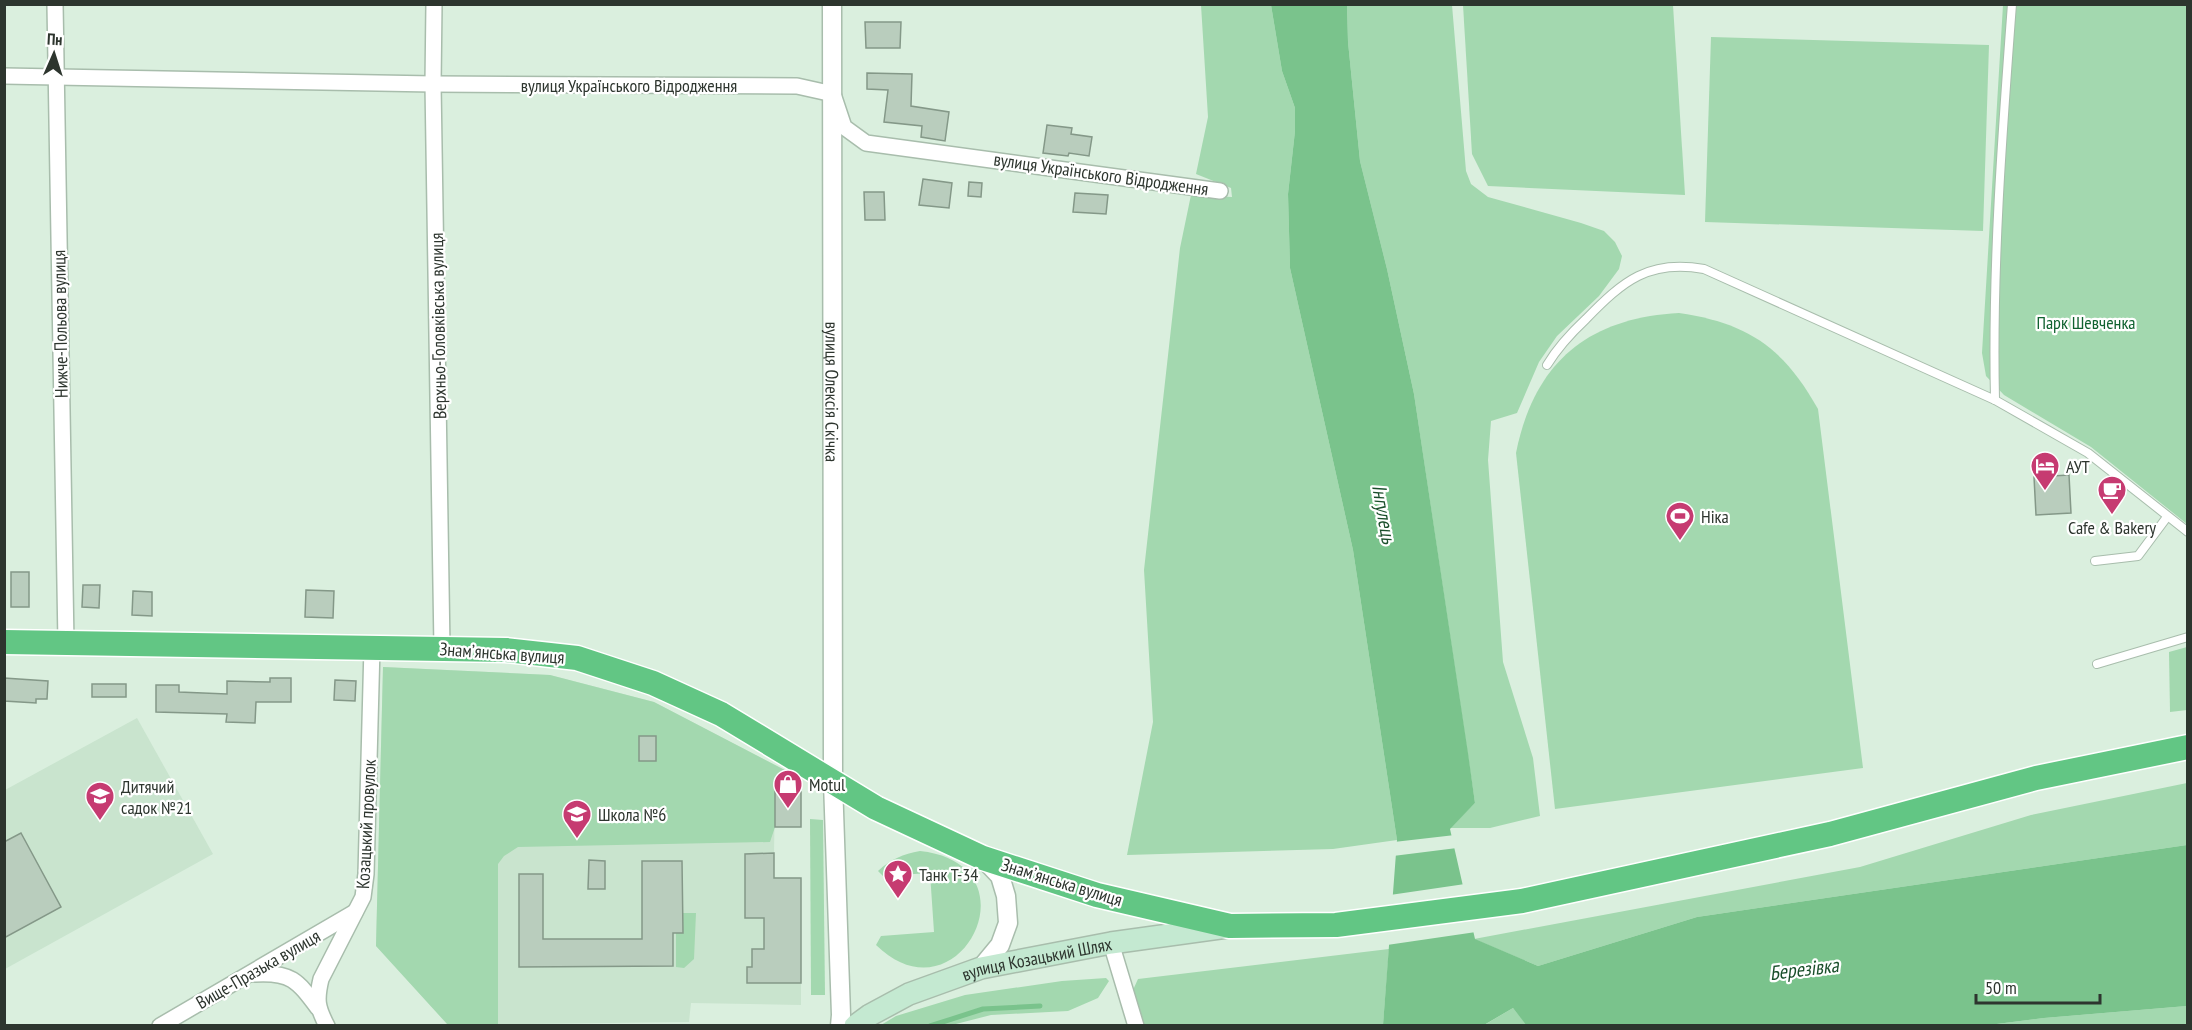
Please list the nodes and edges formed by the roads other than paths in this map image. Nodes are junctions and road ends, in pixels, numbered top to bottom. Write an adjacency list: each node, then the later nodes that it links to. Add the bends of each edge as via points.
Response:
1 (55, 4): 6 (street, Нижче-Польова вулиця)
2 (434, 4): 7 (street, Верхньо-Головківська вулиця)
3 (832, 4): 8 (street, вулиця Олексія Скічка)
4 (2012, 4): 11 (lane, via 2000,151 1993,316)
5 (4, 76): 6 (street, вулиця Українського Відродження)
6 (55, 76): 7 (street, вулиця Українського Відродження); 17 (street, Нижче-Польова вулиця)
7 (433, 84): 8 (street, вулиця Українського Відродження, via 797,86); 19 (street, Верхньо-Головківська вулиця)
8 (833, 94): 9 (street, вулиця Українського Відродження, via 844,127 866,143); 22 (street, вулиця Олексія Скічка)
9 (1220, 191)
10 (1547, 364): 11 (lane, via 1558,347 1624,283 1655,269 1688,266 1704,269)
11 (1995, 400): 12 (lane, via 2088,453)
12 (2167, 517): 13 (lane); 14 (lane, via 2138,556)
13 (2187, 532)
14 (2095, 561)
15 (2187, 637): 20 (lane)
16 (4, 642): 17 (highway, Знамʼянська вулиця)
17 (66, 643): 18 (highway, Знамʼянська вулиця)
18 (372, 647): 19 (highway, Знамʼянська вулиця); 24 (street, Козацький провулок, via 366,874 363,897)
19 (442, 648): 22 (highway, Знамʼянська вулиця, via 577,658 653,683 721,714)
20 (2097, 664)
21 (2187, 747): 25 (highway, Знамʼянська вулиця, via 2036,778 1830,834 1522,901 1336,925)
22 (833, 782): 23 (highway, Знамʼянська вулиця, via 876,808); 32 (street, вулиця Олексія Скічка)
23 (983, 858): 25 (highway, Знамʼянська вулиця, via 1097,895); 27 (street, via 1000,876 1008,923 1000,945)
24 (355, 912): 28 (street, Вище-Празька вулиця); 29 (street, Козацький провулок, via 321,979)
25 (1230, 926): 26 (main road, вулиця Козацький Шлях)
26 (1111, 943): 27 (main road, вулиця Козацький Шлях); 34 (street)
27 (981, 968): 33 (main road, вулиця Козацький Шлях, via 909,994)
28 (251, 974): 29 (street, via 275,973 294,979); 30 (street, Вище-Празька вулиця)
29 (318, 1008): 31 (street)
30 (160, 1026)
31 (327, 1026)
32 (840, 1026)
33 (855, 1026)
34 (1136, 1026)

